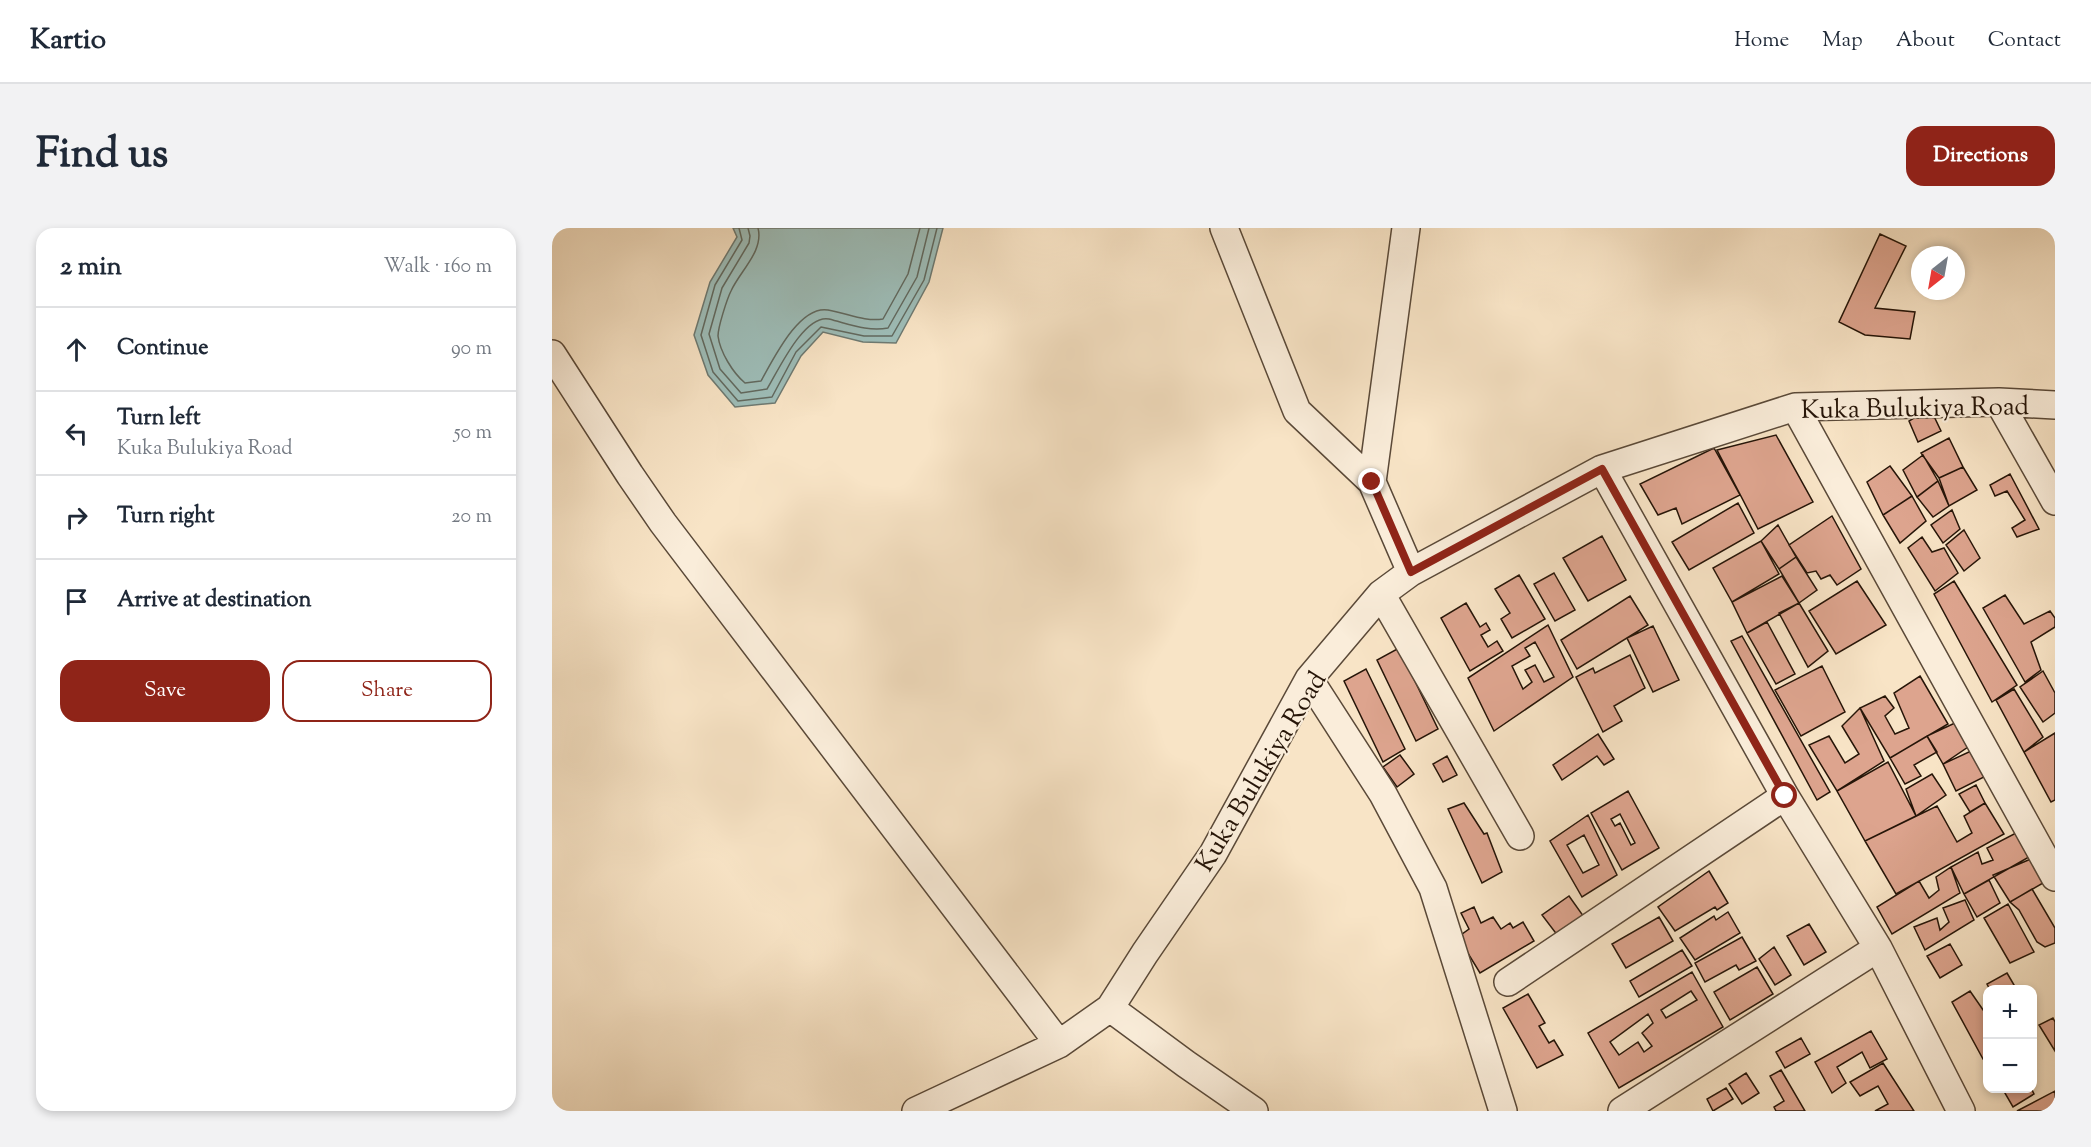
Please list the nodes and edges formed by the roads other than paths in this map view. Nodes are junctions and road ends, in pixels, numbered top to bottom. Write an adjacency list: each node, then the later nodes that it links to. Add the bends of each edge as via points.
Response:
1 (1224, 228): 8 (street, via 1297,411)
2 (1406, 228): 8 (street)
3 (552, 354): 19 (street, via 663,524)
4 (1999, 402): 5 (street, Kuka Bulukiya Road); 6 (street, Kuka Bulukiya Road); 9 (street)
5 (2055, 405)
6 (1795, 406): 7 (street, Kuka Bulukiya Road); 15 (street)
7 (1602, 469): 10 (street, Kuka Bulukiya Road); 13 (street)
8 (1372, 482): 10 (street)
9 (2055, 501)
10 (1411, 572): 11 (street, Kuka Bulukiya Road)
11 (1381, 594): 12 (street, Kuka Bulukiya Road); 14 (street)
12 (1309, 679): 18 (street, Kuka Bulukiya Road, via 1213,854); 22 (street, via 1383,794 1433,888)
13 (1785, 796): 16 (street); 17 (street)
14 (1520, 836)
15 (2055, 877)
16 (1878, 948): 23 (street); 24 (street)
17 (1508, 982)
18 (1110, 1008): 19 (street, Kuka Bulukiya Road); 21 (street)
19 (1059, 1044): 20 (street, Kuka Bulukiya Road)
20 (916, 1111)
21 (1254, 1111)
22 (1503, 1111)
23 (1623, 1111)
24 (1961, 1111)

